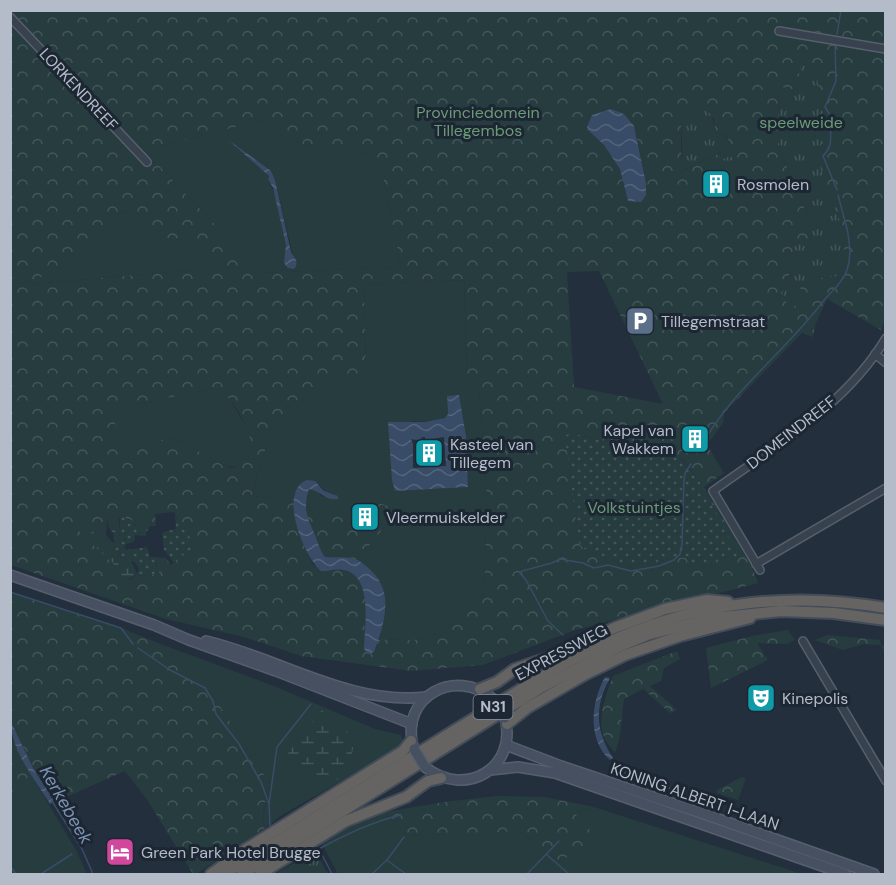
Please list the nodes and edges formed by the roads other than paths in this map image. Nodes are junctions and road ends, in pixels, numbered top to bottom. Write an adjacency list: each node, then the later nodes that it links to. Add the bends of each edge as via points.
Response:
1 (10, 17): 4 (street, LORKENDREEF)
2 (779, 31): 3 (street)
3 (885, 49)
4 (147, 162)
5 (885, 338): 6 (street, DOMEINDREEF)
6 (875, 354): 7 (street); 8 (street, DOMEINDREEF, via 821,413 713,491 758,567)
7 (885, 363)
8 (885, 488)
9 (10, 575): 14 (main road)
10 (737, 604): 11 (highway, EXPRESSWEG / N31, via 813,600); 16 (highway, N31, via 707,600 665,609 515,669); 26 (highway, EXPRESSWEG / N31, via 646,626 585,653)
11 (885, 608)
12 (764, 613): 13 (highway, EXPRESSWEG / N31, via 834,613); 18 (highway, N31, via 625,655); 27 (highway, EXPRESSWEG / N31, via 694,621 620,646 542,687)
13 (885, 620)
14 (177, 634): 17 (main road, via 229,646 349,690 398,699); 19 (main road)
15 (802, 641): 24 (street)
16 (480, 689): 17 (main road, via 452,685); 18 (main road, bridge, via 493,699)
17 (427, 697): 19 (main road)
18 (506, 721): 21 (main road)
19 (412, 724): 20 (main road)
20 (412, 745): 23 (main road, bridge, via 425,767); 25 (highway)
21 (506, 745): 22 (main road); 30 (main road, KONING ALBERT I-LAAN)
22 (490, 770): 23 (main road, KONING ALBERT I-LAAN, via 461,781); 29 (main road, KONING ALBERT I-LAAN, via 518,767 555,773)
23 (441, 778): 28 (highway, via 346,822)
24 (885, 781)
25 (211, 874)
26 (224, 874)
27 (242, 874)
28 (260, 874)
29 (844, 874)
30 (874, 874)

